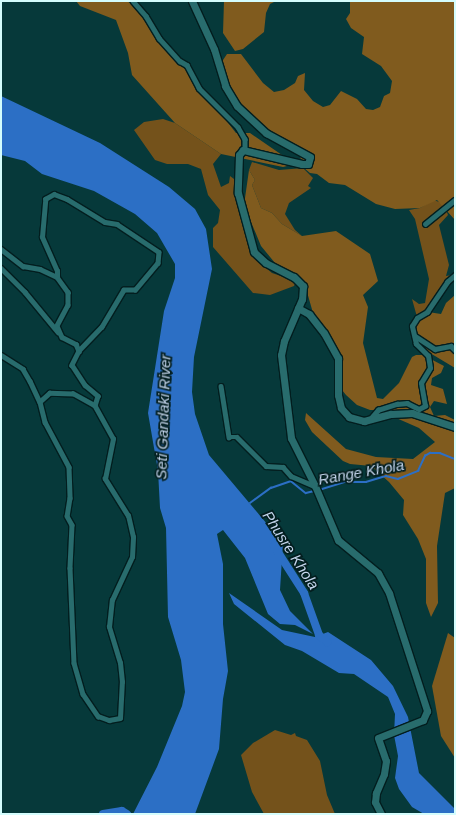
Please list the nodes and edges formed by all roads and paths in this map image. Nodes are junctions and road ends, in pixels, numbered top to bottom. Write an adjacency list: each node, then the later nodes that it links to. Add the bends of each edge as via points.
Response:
1 (133, 1): 3 (street, via 160,38 180,61 187,64 199,88 238,127 244,139)
2 (192, 1): 3 (main road, via 214,49 225,86 237,106 266,133 305,152 310,159 308,164 302,164)
3 (245, 149): 10 (main road, via 239,155 238,193 252,248 261,260 301,283 303,290)
4 (455, 200): 5 (street)
5 (425, 224)
6 (1, 248): 9 (street, via 23,266 40,269)
7 (1, 268): 12 (street, via 25,292)
8 (455, 275): 11 (street, via 442,287 427,312 417,318 412,326)
9 (57, 277): 12 (street, via 68,292 68,305 57,326); 14 (street, via 57,271 42,237 45,199 54,194 105,222 117,224 160,252 158,263 135,290 124,290 102,327)
10 (298, 308): 19 (main road, via 309,314 321,328 338,358 338,395 342,408 349,417 357,420); 21 (main road, via 281,355 291,438)
11 (415, 336): 13 (street, via 435,349 451,346); 19 (street, via 413,337 416,344 428,356 430,368 421,382 425,406 420,409 407,403 397,404 378,410)
12 (62, 337): 14 (street, via 76,344)
13 (455, 350)
14 (79, 351): 18 (street, via 72,365 85,385 98,396)
15 (1, 355): 17 (street, via 23,369)
16 (221, 386): 21 (street, via 229,437 237,437 266,466 283,467 291,476)
17 (40, 402): 18 (street, via 50,393 73,394); 18 (street, via 45,422 68,467 70,498 67,516 72,526 70,568 74,663 83,694 98,716 109,720 120,718 122,682 108,627 112,600 132,557 133,537 128,516 105,479 113,439)
18 (95, 406)
19 (371, 419): 20 (main road, via 412,413)
20 (455, 427)
21 (316, 486): 22 (main road, via 338,540 378,573 389,593 427,710 426,717 414,724 378,738 386,765 375,802)
22 (381, 814)

